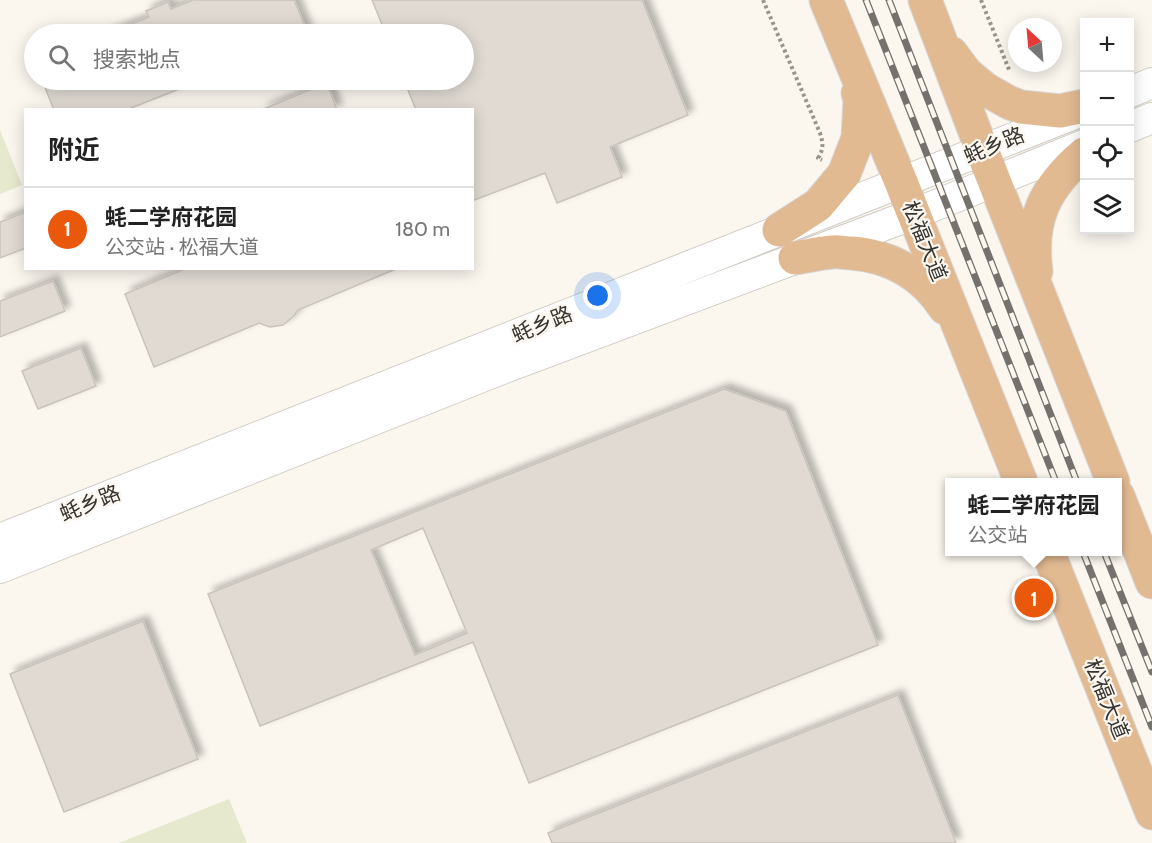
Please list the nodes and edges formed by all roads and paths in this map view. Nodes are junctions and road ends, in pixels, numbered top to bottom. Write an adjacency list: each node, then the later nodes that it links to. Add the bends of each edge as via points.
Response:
1 (763, 0): 16 (path, via 820,133 823,151 818,158)
2 (826, 0): 5 (main road, 松福大道)
3 (981, 0): 8 (path, via 1010,73 1022,81)
4 (930, 13): 8 (main road, via 966,73); 14 (main road)
5 (850, 59): 16 (main road, via 860,99 858,138); 17 (main road, 松福大道)
6 (1152, 83): 7 (street)
7 (1134, 90)
8 (1010, 103): 9 (main road, via 1060,111)
9 (1080, 108)
10 (1080, 110): 14 (street, 蚝乡路)
11 (1152, 118): 12 (street)
12 (1132, 126)
13 (1080, 147): 18 (street, 蚝乡路)
14 (982, 150): 17 (street, 蚝乡路); 18 (main road)
15 (1080, 158): 22 (main road, via 1055,183 1036,230 1037,279)
16 (844, 174): 20 (main road, via 818,205)
17 (902, 182): 19 (main road, 松福大道); 20 (street, 蚝乡路)
18 (994, 182): 19 (street, 蚝乡路); 22 (main road)
19 (914, 214): 21 (street, 蚝乡路); 23 (main road, 松福大道)
20 (779, 230): 27 (street, 蚝乡路)
21 (795, 258): 23 (main road, via 834,252 877,256 893,262 910,271 938,298); 29 (street, 蚝乡路, via 502,369)
22 (1045, 311): 25 (main road)
23 (961, 333): 24 (main road, 松福大道)
24 (1019, 478)
25 (1111, 478)
26 (1122, 506): 30 (main road)
27 (0, 538)
28 (1050, 556): 31 (main road, 松福大道)
29 (0, 568)
30 (1152, 582)
31 (1152, 813)

